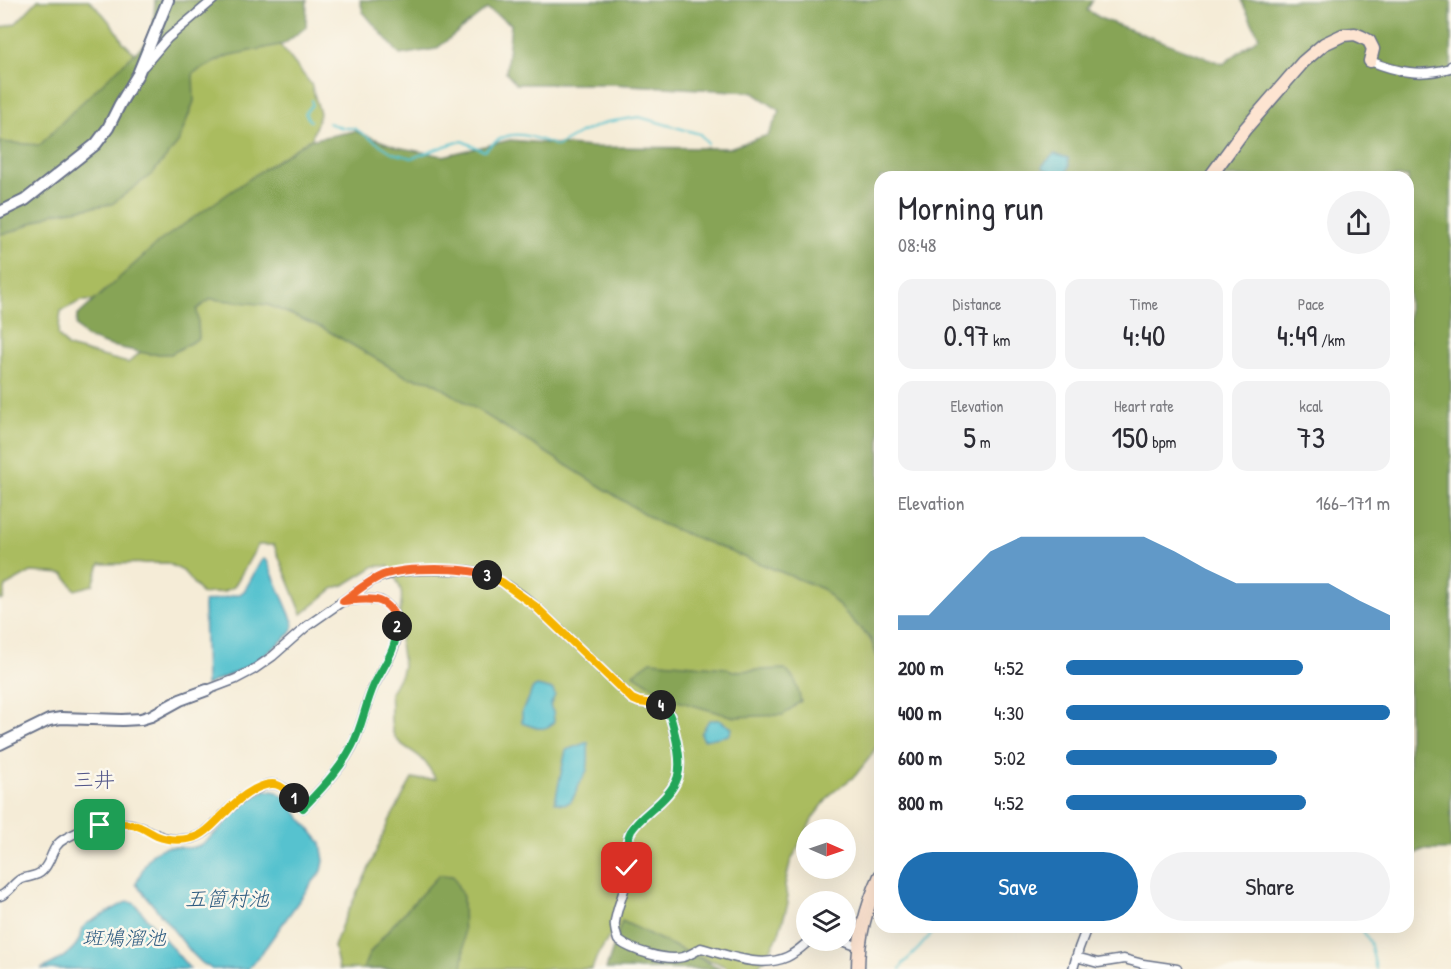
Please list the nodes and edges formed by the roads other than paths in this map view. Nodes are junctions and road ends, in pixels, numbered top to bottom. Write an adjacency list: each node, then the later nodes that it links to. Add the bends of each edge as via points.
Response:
1 (168, 0): 5 (street)
2 (213, 0): 5 (street, via 168,38)
3 (1370, 61): 4 (street, via 1419,73); 6 (main road, via 1370,41 1356,34 1324,44 1303,62 1245,129)
4 (1451, 66)
5 (138, 74): 7 (street, via 96,144 25,200)
6 (1214, 171)
7 (0, 212)
8 (343, 601): 9 (street, via 254,670); 12 (street, via 371,599 389,606 398,627 396,641 352,746 332,777 303,808 286,789 274,783 249,792 195,838 165,838 137,826 120,824 91,826 58,843 43,870 18,881); 16 (street, via 373,580 422,569 483,573 535,606 632,699 663,706 670,716 680,765 678,779 664,800 638,821 628,838 626,879 615,928 618,940 631,949 675,958 686,957 700,948 765,962 787,957)
9 (207, 690): 10 (street, via 151,716 49,720)
10 (0, 744)
11 (874, 890): 15 (main road)
12 (0, 896)
13 (1086, 933): 17 (street)
14 (856, 946): 15 (street)
15 (859, 947): 18 (main road)
16 (796, 950)
17 (1076, 957): 19 (street); 20 (street, via 1098,963 1124,959)
18 (858, 969)
19 (1073, 969)
20 (1177, 969)

